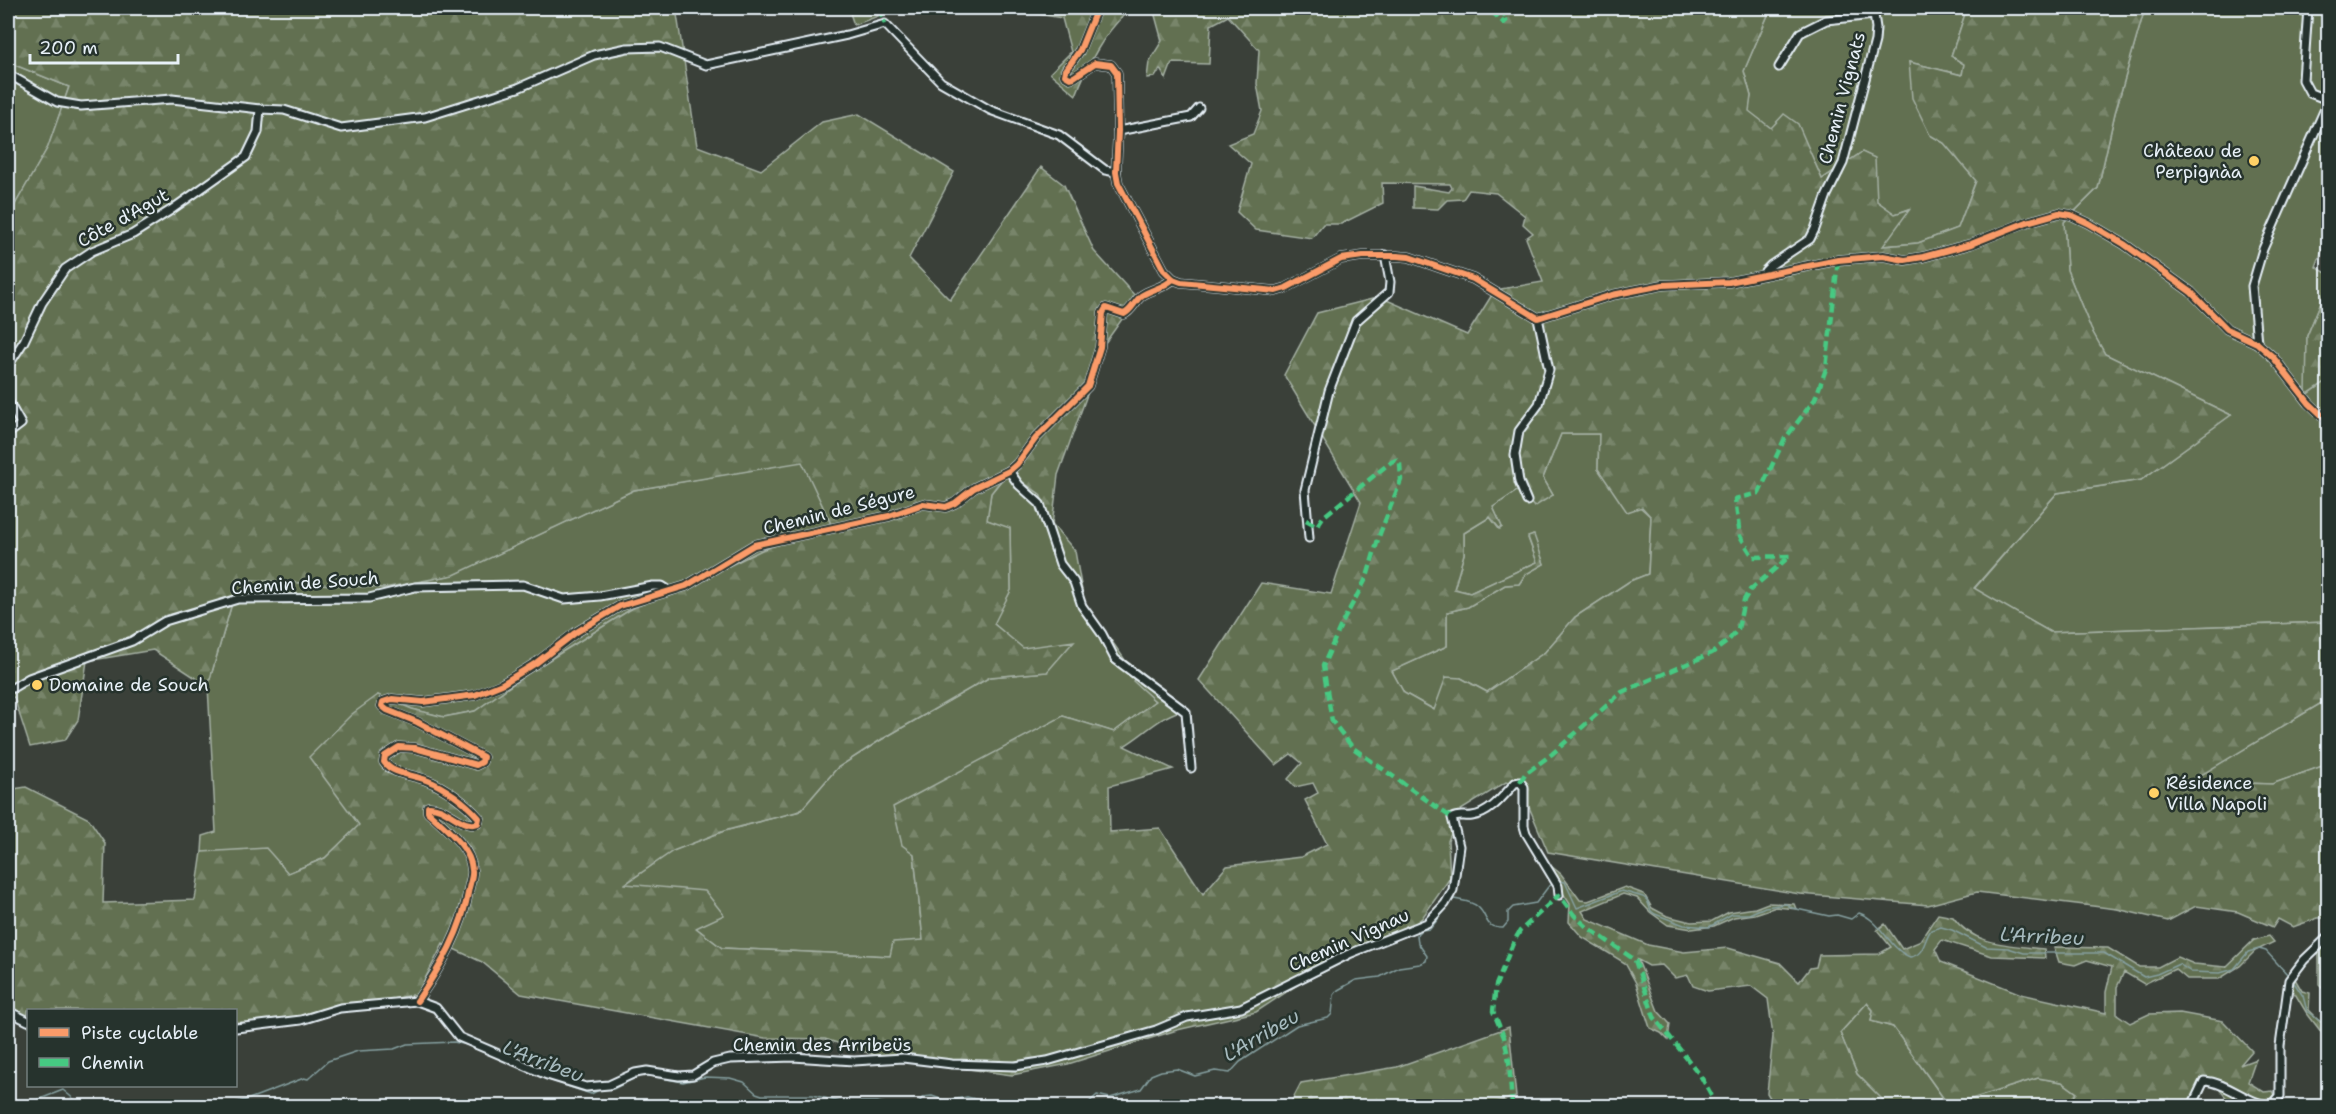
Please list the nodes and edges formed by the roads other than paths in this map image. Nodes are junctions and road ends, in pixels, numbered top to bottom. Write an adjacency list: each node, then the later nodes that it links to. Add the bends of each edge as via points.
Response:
1 (1097, 8): 9 (street, via 1065,75 1074,77 1095,63 1114,68)
2 (2308, 8): 6 (street, via 2303,80 2310,93)
3 (1874, 11): 4 (street, via 1826,20 1800,33); 12 (street, Chemin Vignats, via 1875,41 1843,163 1810,239 1771,265)
4 (1779, 67)
5 (8, 74): 8 (street, via 57,102 81,106 172,99)
6 (2328, 101): 15 (street, via 2263,249 2252,286)
7 (1199, 108): 9 (street, via 1191,117)
8 (260, 109): 10 (street, via 284,110 341,128 425,117 518,88 594,55 627,48 660,46 706,65 885,24 941,82 990,110 1059,135 1105,171); 16 (street, Côte d'Agut, via 258,132 246,157 133,234 92,251 64,269)
9 (1118, 131): 10 (street)
10 (1116, 172): 13 (street, via 1118,183 1164,270)
11 (1385, 255): 13 (street, via 1341,260 1276,291); 14 (street, via 1408,257 1473,279); 22 (street, via 1389,292 1356,321 1329,391 1305,490)
12 (1764, 275): 14 (street, via 1729,282 1647,288); 15 (street, via 1838,260 1923,257 2059,213 2113,236 2191,292 2234,334)
13 (1173, 279): 20 (street, Chemin de Ségure, via 1140,297 1124,314 1106,308 1088,386)
14 (1538, 318): 21 (street, via 1549,370 1539,404 1519,431 1515,455)
15 (2257, 343): 18 (street)
16 (8, 366)
17 (8, 400): 19 (street, via 21,424)
18 (2328, 421)
19 (8, 434)
20 (1009, 471): 23 (street, Chemin de Ségure, via 946,507 923,504 889,516 754,546); 26 (street, via 1040,504 1060,564 1074,582 1082,606 1115,659 1186,712)
21 (1527, 501)
22 (1309, 538)
23 (686, 586): 24 (street, Chemin de Souch)
24 (670, 591): 25 (street, Chemin de Souch, via 662,585 564,599 523,585 415,587 369,598 238,599 165,621 132,641 29,678); 29 (street, via 620,606 519,674 475,695 423,702 383,702 387,710 483,757 476,765 399,747 385,756 387,767 440,786 479,818 478,823 467,824 442,808 428,807 428,812 465,852 472,869 455,937)
25 (9, 690)
26 (1191, 768)
27 (1559, 895): 33 (street, Chemin Vignau, via 1558,886 1526,832 1524,787 1515,783 1485,811 1452,818 1459,846 1453,891 1427,922 1349,954 1241,1008 1187,1017 1156,1030)
28 (2328, 937): 34 (street, via 2289,980 2280,1046 2280,1096 2272,1105 2263,1105 2215,1082 2204,1082)
29 (417, 1001): 32 (street, via 340,1008 301,1020); 33 (street, Chemin des Arribeüs, via 436,1008 452,1031 468,1042 586,1087 609,1085 635,1072 693,1075 713,1063 730,1059 903,1058 1015,1066)
30 (8, 1011): 31 (street)
31 (27, 1020)
32 (237, 1028)
33 (1047, 1061)
34 (2192, 1107)

